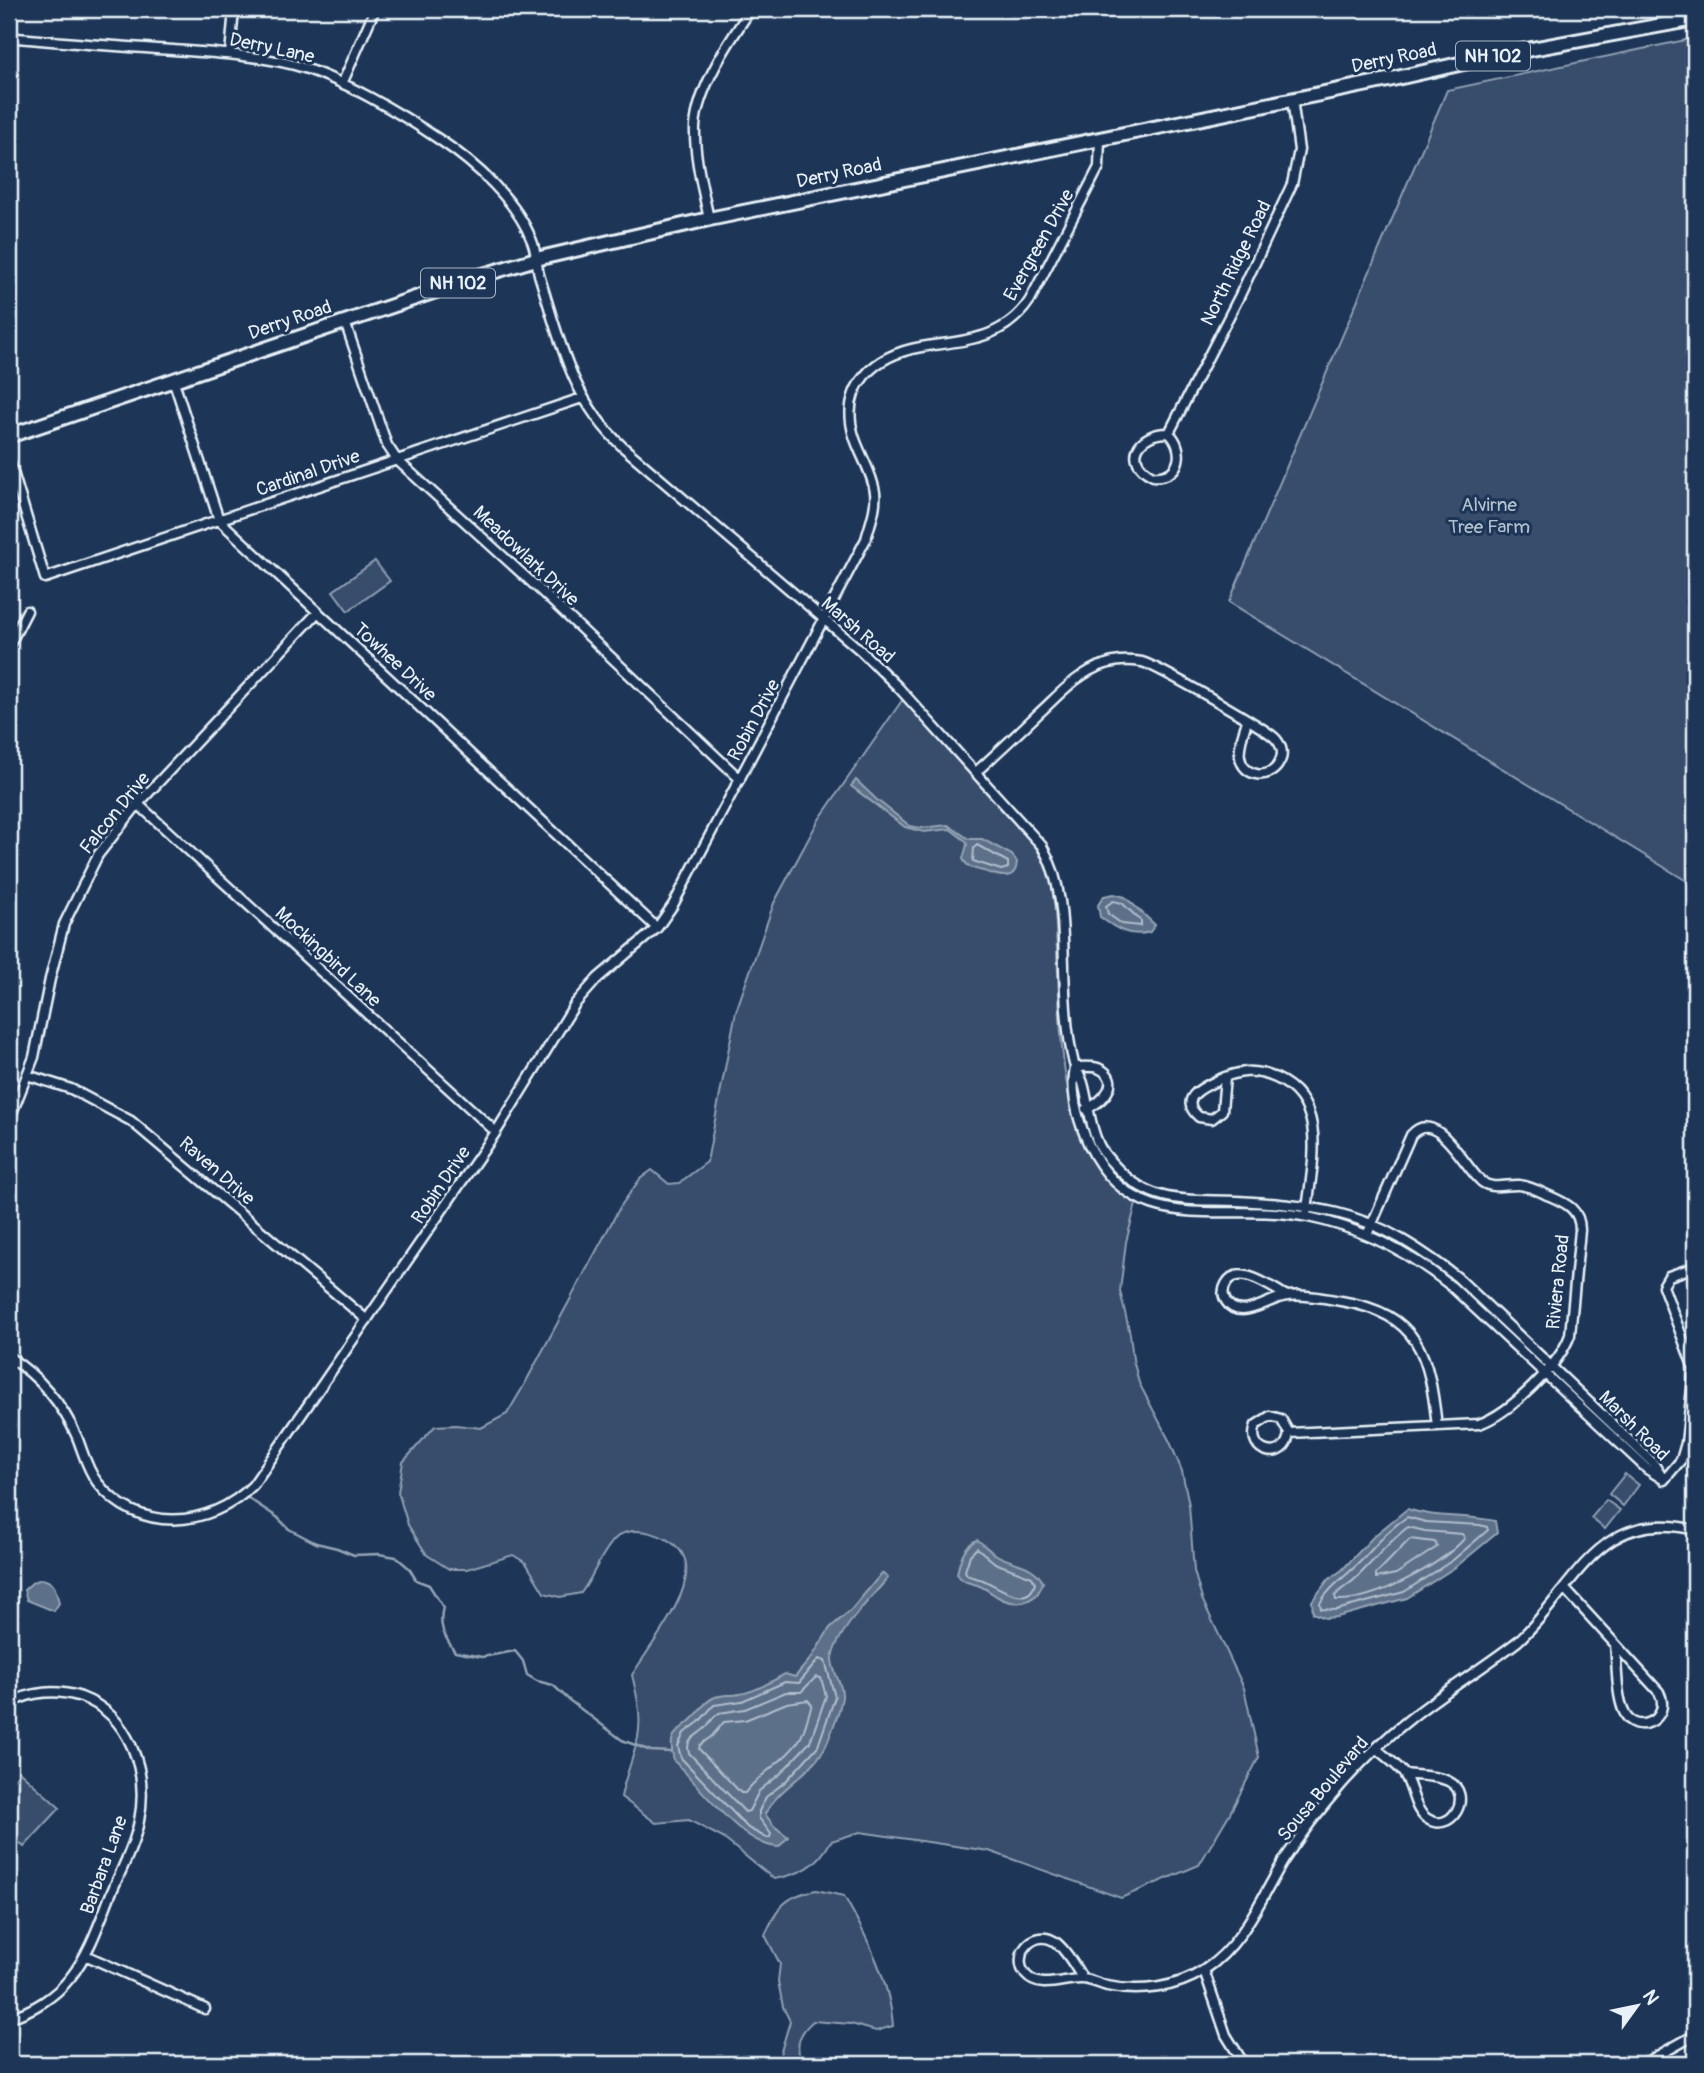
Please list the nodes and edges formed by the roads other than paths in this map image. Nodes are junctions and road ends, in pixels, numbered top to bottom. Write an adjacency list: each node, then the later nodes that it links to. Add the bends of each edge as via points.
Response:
1 (234, 9): 6 (street)
2 (375, 9): 7 (street)
3 (751, 9): 10 (street, via 717,67 696,118 697,155)
4 (1695, 19): 8 (main road, Derry Road / NH 102)
5 (9, 37): 6 (street, Derry Lane)
6 (230, 54): 7 (street, Derry Lane, via 295,65)
7 (342, 84): 11 (street, Derry Lane, via 432,135 472,165 523,224)
8 (1292, 99): 9 (main road, Derry Road / NH 102); 15 (street, North Ridge Road, via 1299,150 1292,184)
9 (1100, 138): 10 (main road, Derry Road / NH 102); 22 (street, Evergreen Drive, via 1099,167 1030,300 1015,319 986,336 886,357 856,388 851,419 873,481 874,510 866,539)
10 (709, 219): 11 (main road, Derry Road / NH 102)
11 (536, 259): 12 (main road, Derry Road / NH 102); 14 (street, Marsh Road)
12 (345, 322): 13 (main road, Derry Road / NH 102); 18 (street, Meadowlark Drive, via 387,445)
13 (173, 379): 16 (main road, Derry Road / NH 102); 19 (street, Towhee Drive)
14 (582, 398): 18 (street, Cardinal Drive); 22 (street, Marsh Road, via 611,436)
15 (1169, 433): 15 (street, via 1146,438 1138,447 1141,468 1153,476 1167,475 1178,465 1180,450)
16 (9, 436)
17 (9, 459): 19 (street, Cardinal Drive, via 45,578)
18 (397, 460): 19 (street, Cardinal Drive); 26 (street, Meadowlark Drive)
19 (219, 520): 21 (street, Towhee Drive)
20 (27, 611): 23 (street)
21 (318, 612): 27 (street, Falcon Drive); 28 (street, Towhee Drive)
22 (824, 620): 25 (street, Marsh Road, via 898,687); 26 (street, Robin Drive)
23 (9, 646)
24 (1247, 720): 24 (street, via 1281,747 1281,761 1266,774 1252,773 1242,764 1240,750); 25 (street, via 1154,666 1116,661 1080,677)
25 (976, 772): 29 (street, Marsh Road, via 1042,846 1053,869)
26 (740, 779): 28 (street, Robin Drive)
27 (138, 804): 30 (street, Falcon Drive, via 104,845 72,903 57,945); 35 (street, Mockingbird Lane)
28 (657, 928): 35 (street, Robin Drive, via 575,1004)
29 (1075, 1068): 32 (street, Marsh Road, via 1083,1081); 32 (street, via 1097,1068 1109,1082 1108,1095); 33 (street, Marsh Road, via 1072,1084)
30 (27, 1075): 34 (street, Falcon Drive); 42 (street, Raven Drive, via 71,1089 131,1121)
31 (1225, 1077): 31 (street, via 1195,1093 1191,1103 1197,1115 1209,1119 1220,1113); 36 (street, via 1242,1071 1265,1074 1287,1085 1304,1103 1314,1135)
32 (1088, 1109): 33 (street); 36 (street, Marsh Road, via 1100,1147 1123,1174 1147,1191 1182,1200)
33 (1077, 1111): 37 (street, Marsh Road, via 1102,1167 1148,1205)
34 (9, 1121)
35 (496, 1132): 42 (street, Robin Drive)
36 (1307, 1207): 37 (street); 38 (street, Marsh Road)
37 (1306, 1217): 39 (street, Marsh Road)
38 (1372, 1223): 39 (street, Riviera Road); 45 (street, Marsh Road, via 1457,1277); 45 (street, Riviera Road, via 1405,1144 1415,1130 1427,1127 1444,1137 1482,1182 1524,1185 1570,1206 1580,1224 1570,1335)
39 (1367, 1235): 46 (street, Marsh Road, via 1433,1272)
40 (1695, 1270): 44 (street, via 1669,1276 1663,1286)
41 (1287, 1296): 41 (street, via 1244,1275 1228,1280 1223,1291 1230,1307 1241,1310); 47 (street, via 1370,1307 1405,1329 1428,1366)
42 (368, 1320): 43 (street, Robin Drive, via 253,1485 227,1506 183,1520 160,1519 118,1502 89,1468 61,1407 31,1372)
43 (9, 1357)
44 (1694, 1364): 49 (street)
45 (1551, 1366): 46 (street); 51 (street, Marsh Road, via 1653,1463)
46 (1544, 1373): 47 (street, via 1511,1407 1491,1420); 51 (street, Marsh Road)
47 (1437, 1426): 48 (street)
48 (1289, 1433): 48 (street, via 1281,1419 1270,1416 1256,1425 1254,1435 1259,1446 1270,1452 1286,1444)
49 (1686, 1443): 50 (street); 51 (street, via 1681,1460)
50 (1695, 1445)
51 (1664, 1480)
52 (1695, 1530): 53 (street, Sousa Boulevard, via 1652,1526 1620,1535 1592,1555)
53 (1564, 1588): 54 (street); 56 (street, Sousa Boulevard, via 1518,1641)
54 (1615, 1644): 54 (street, via 1662,1698 1661,1712 1651,1722 1638,1724 1623,1710)
55 (9, 1704): 58 (street, Barbara Lane, via 48,1692 93,1702 125,1732 135,1753 139,1821)
56 (1376, 1748): 57 (street); 59 (street, Sousa Boulevard, via 1286,1857 1240,1935)
57 (1404, 1774): 57 (street, via 1423,1816 1436,1822 1454,1816 1460,1804 1454,1785)
58 (85, 1955): 61 (street); 62 (street, Barbara Lane, via 55,1993)
59 (1204, 1970): 60 (street, Sousa Boulevard, via 1163,1987 1142,1989); 64 (street, via 1226,2035)
60 (1083, 1979): 60 (street, Sousa Boulevard, via 1038,1982 1026,1975 1021,1954 1029,1942 1050,1939 1062,1948)
61 (205, 2009)
62 (9, 2018)
63 (1695, 2035): 65 (street)
64 (1244, 2064)
65 (1643, 2064)

